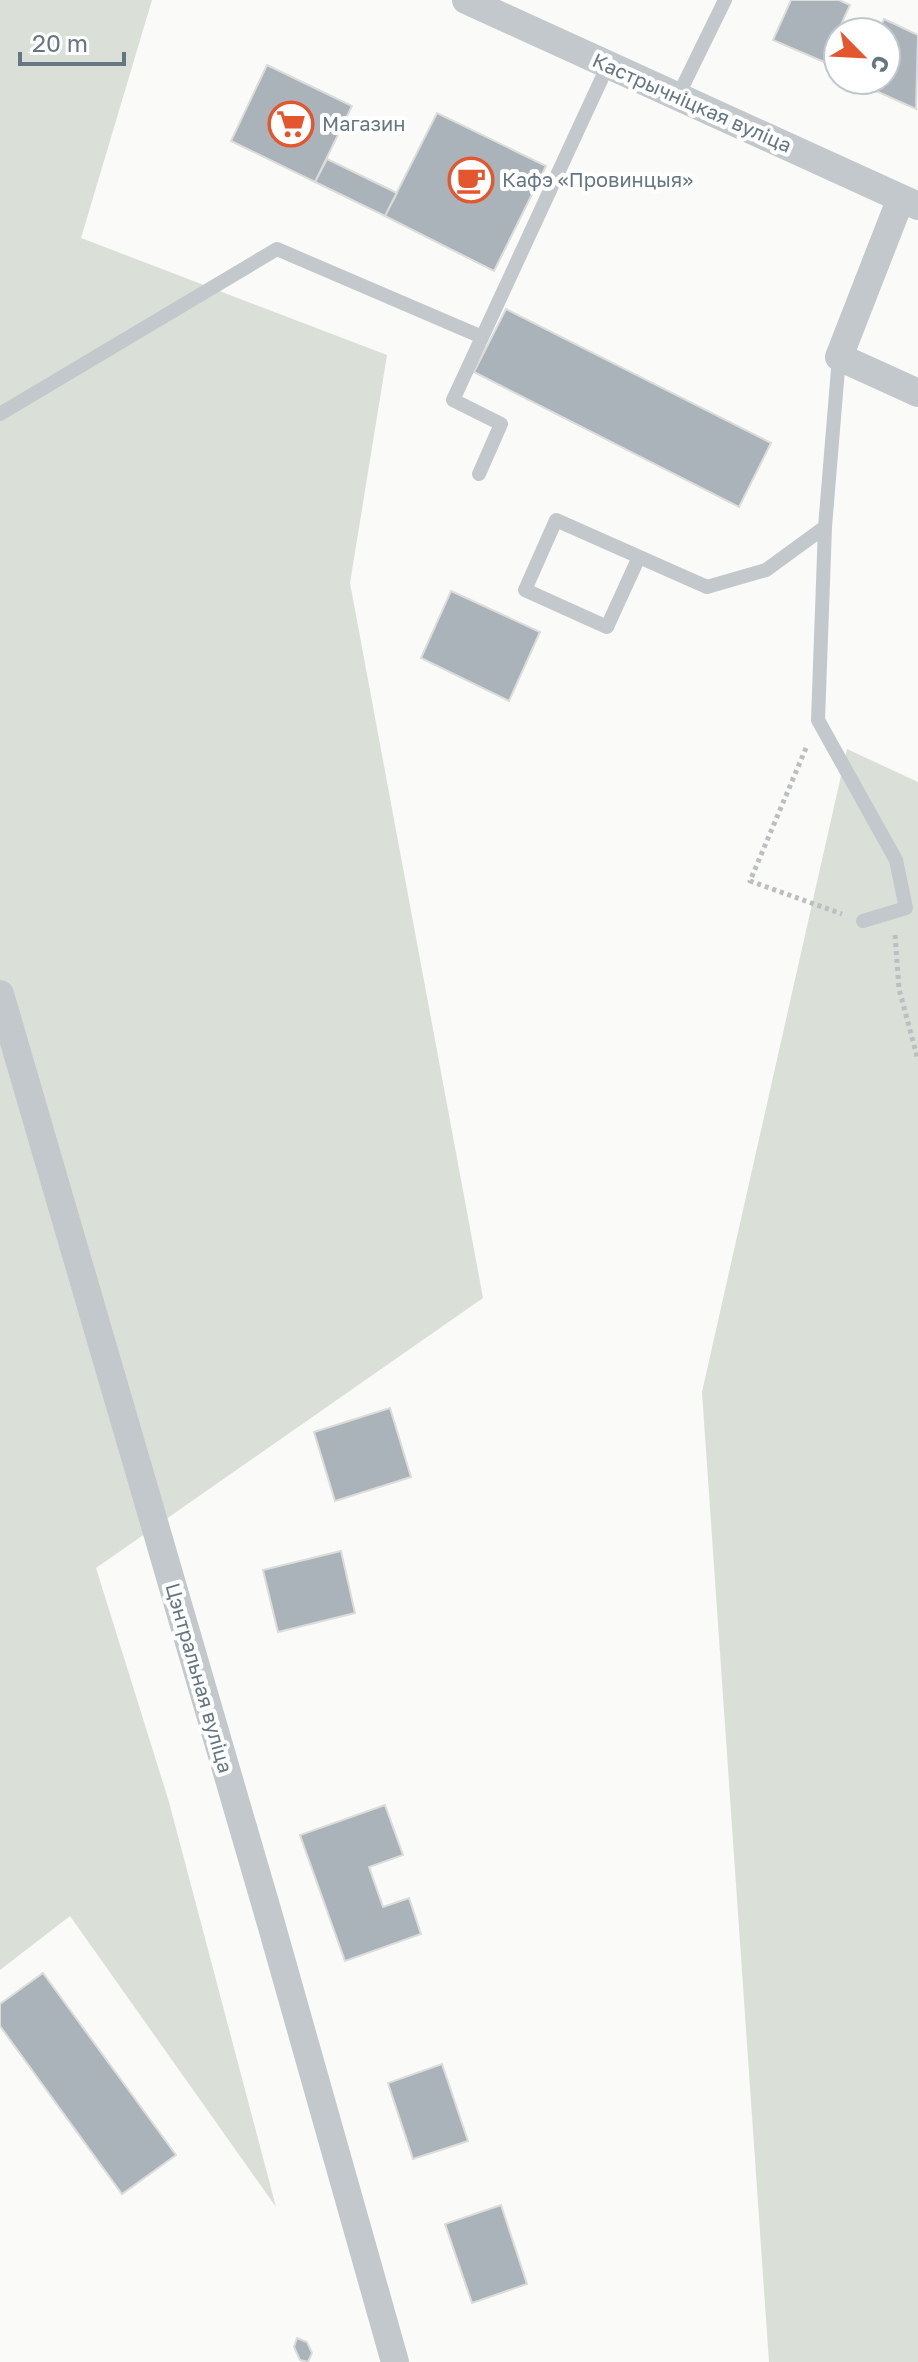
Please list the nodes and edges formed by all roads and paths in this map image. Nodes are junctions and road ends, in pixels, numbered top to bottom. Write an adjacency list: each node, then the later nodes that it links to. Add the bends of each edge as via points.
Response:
1 (466, 0): 3 (street, Кастрычніцкая вуліца)
2 (725, 0): 4 (lane)
3 (608, 65): 4 (street, Кастрычніцкая вуліца); 6 (lane)
4 (678, 96): 5 (street, Кастрычніцкая вуліца)
5 (910, 202): 7 (street)
6 (482, 337): 9 (lane, via 277,249); 10 (lane, via 453,400 501,424)
7 (839, 357): 8 (street); 11 (lane)
8 (918, 393)
9 (0, 414)
10 (479, 474)
11 (825, 527): 12 (lane, via 766,570 707,587); 13 (lane)
12 (639, 557): 12 (lane, via 556,520 525,590 607,627)
13 (818, 720): 14 (lane, via 896,860 906,908); 14 (path, via 750,881)
14 (863, 921): 16 (path, via 895,934 899,989)
15 (0, 994): 17 (street, Цэнтральная вуліца)
16 (918, 1060)
17 (395, 2362)

